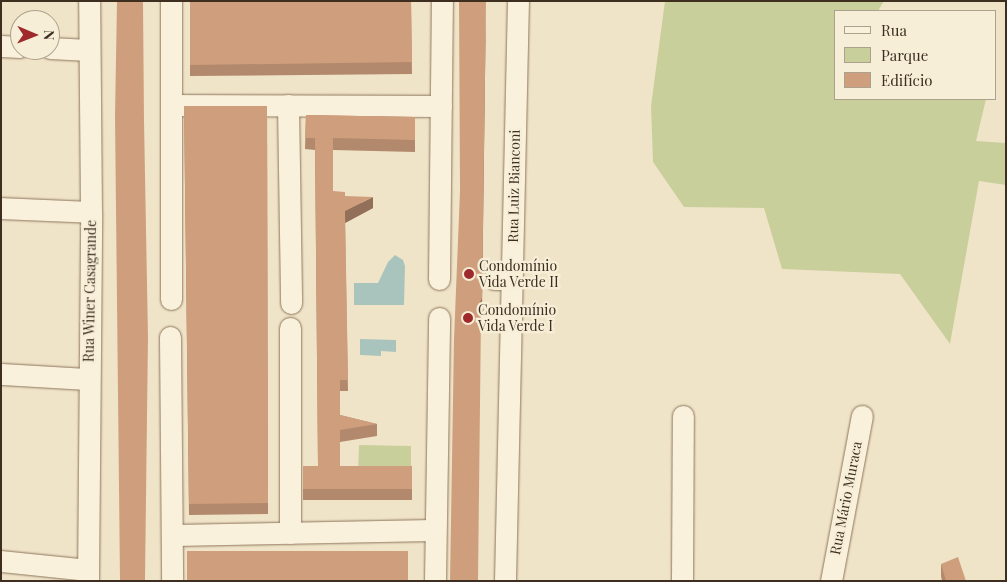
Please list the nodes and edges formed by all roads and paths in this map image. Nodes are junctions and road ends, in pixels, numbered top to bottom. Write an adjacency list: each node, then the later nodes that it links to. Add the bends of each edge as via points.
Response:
1 (89, 1): 6 (street, Rua Winer Casagrande)
2 (171, 1): 7 (street)
3 (442, 1): 9 (street)
4 (518, 1): 29 (street, Rua Luiz Bianconi, via 500,318)
5 (60, 49): 6 (street)
6 (89, 50): 11 (street, Rua Winer Casagrande)
7 (172, 105): 8 (street); 13 (street)
8 (288, 105): 9 (street); 14 (street)
9 (441, 106): 12 (street)
10 (1, 208): 11 (street)
11 (92, 212): 19 (street, Rua Winer Casagrande)
12 (440, 279)
13 (171, 299)
14 (291, 303)
15 (439, 318): 22 (street)
16 (290, 328): 23 (street)
17 (170, 337): 24 (street)
18 (1, 374): 19 (street)
19 (89, 379): 26 (street, Rua Winer Casagrande)
20 (683, 416): 30 (street)
21 (862, 416): 31 (street, Rua Mário Muraca)
22 (435, 530): 23 (street); 28 (street)
23 (290, 533): 24 (street)
24 (172, 535): 27 (street)
25 (1, 561): 26 (street)
26 (88, 575)
27 (172, 581)
28 (434, 581)
29 (504, 581)
30 (682, 581)
31 (831, 581)

